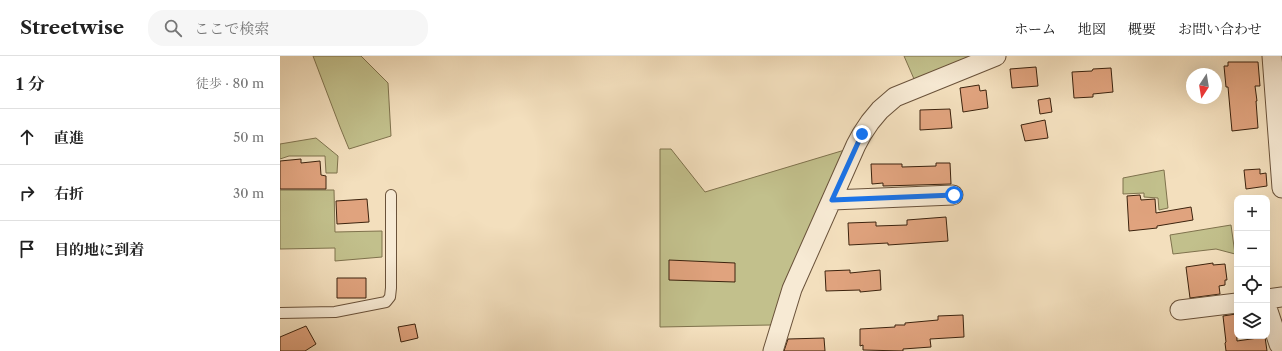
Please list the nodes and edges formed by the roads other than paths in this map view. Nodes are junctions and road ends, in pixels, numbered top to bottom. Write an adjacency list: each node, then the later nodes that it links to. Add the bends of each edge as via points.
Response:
1 (996, 56): 8 (street, via 895,97 880,110 862,134)
2 (1272, 56): 3 (street)
3 (1278, 87): 4 (street)
4 (1280, 155): 5 (street)
5 (1282, 188)
6 (392, 195): 13 (lane, via 391,288 390,297 386,302 336,312)
7 (954, 195): 8 (street)
8 (832, 200): 16 (street, via 792,289)
9 (1282, 297): 10 (street)
10 (1270, 299)
11 (1234, 303): 12 (street)
12 (1180, 310)
13 (280, 312)
14 (1270, 317): 15 (street)
15 (1282, 348)
16 (773, 351)

